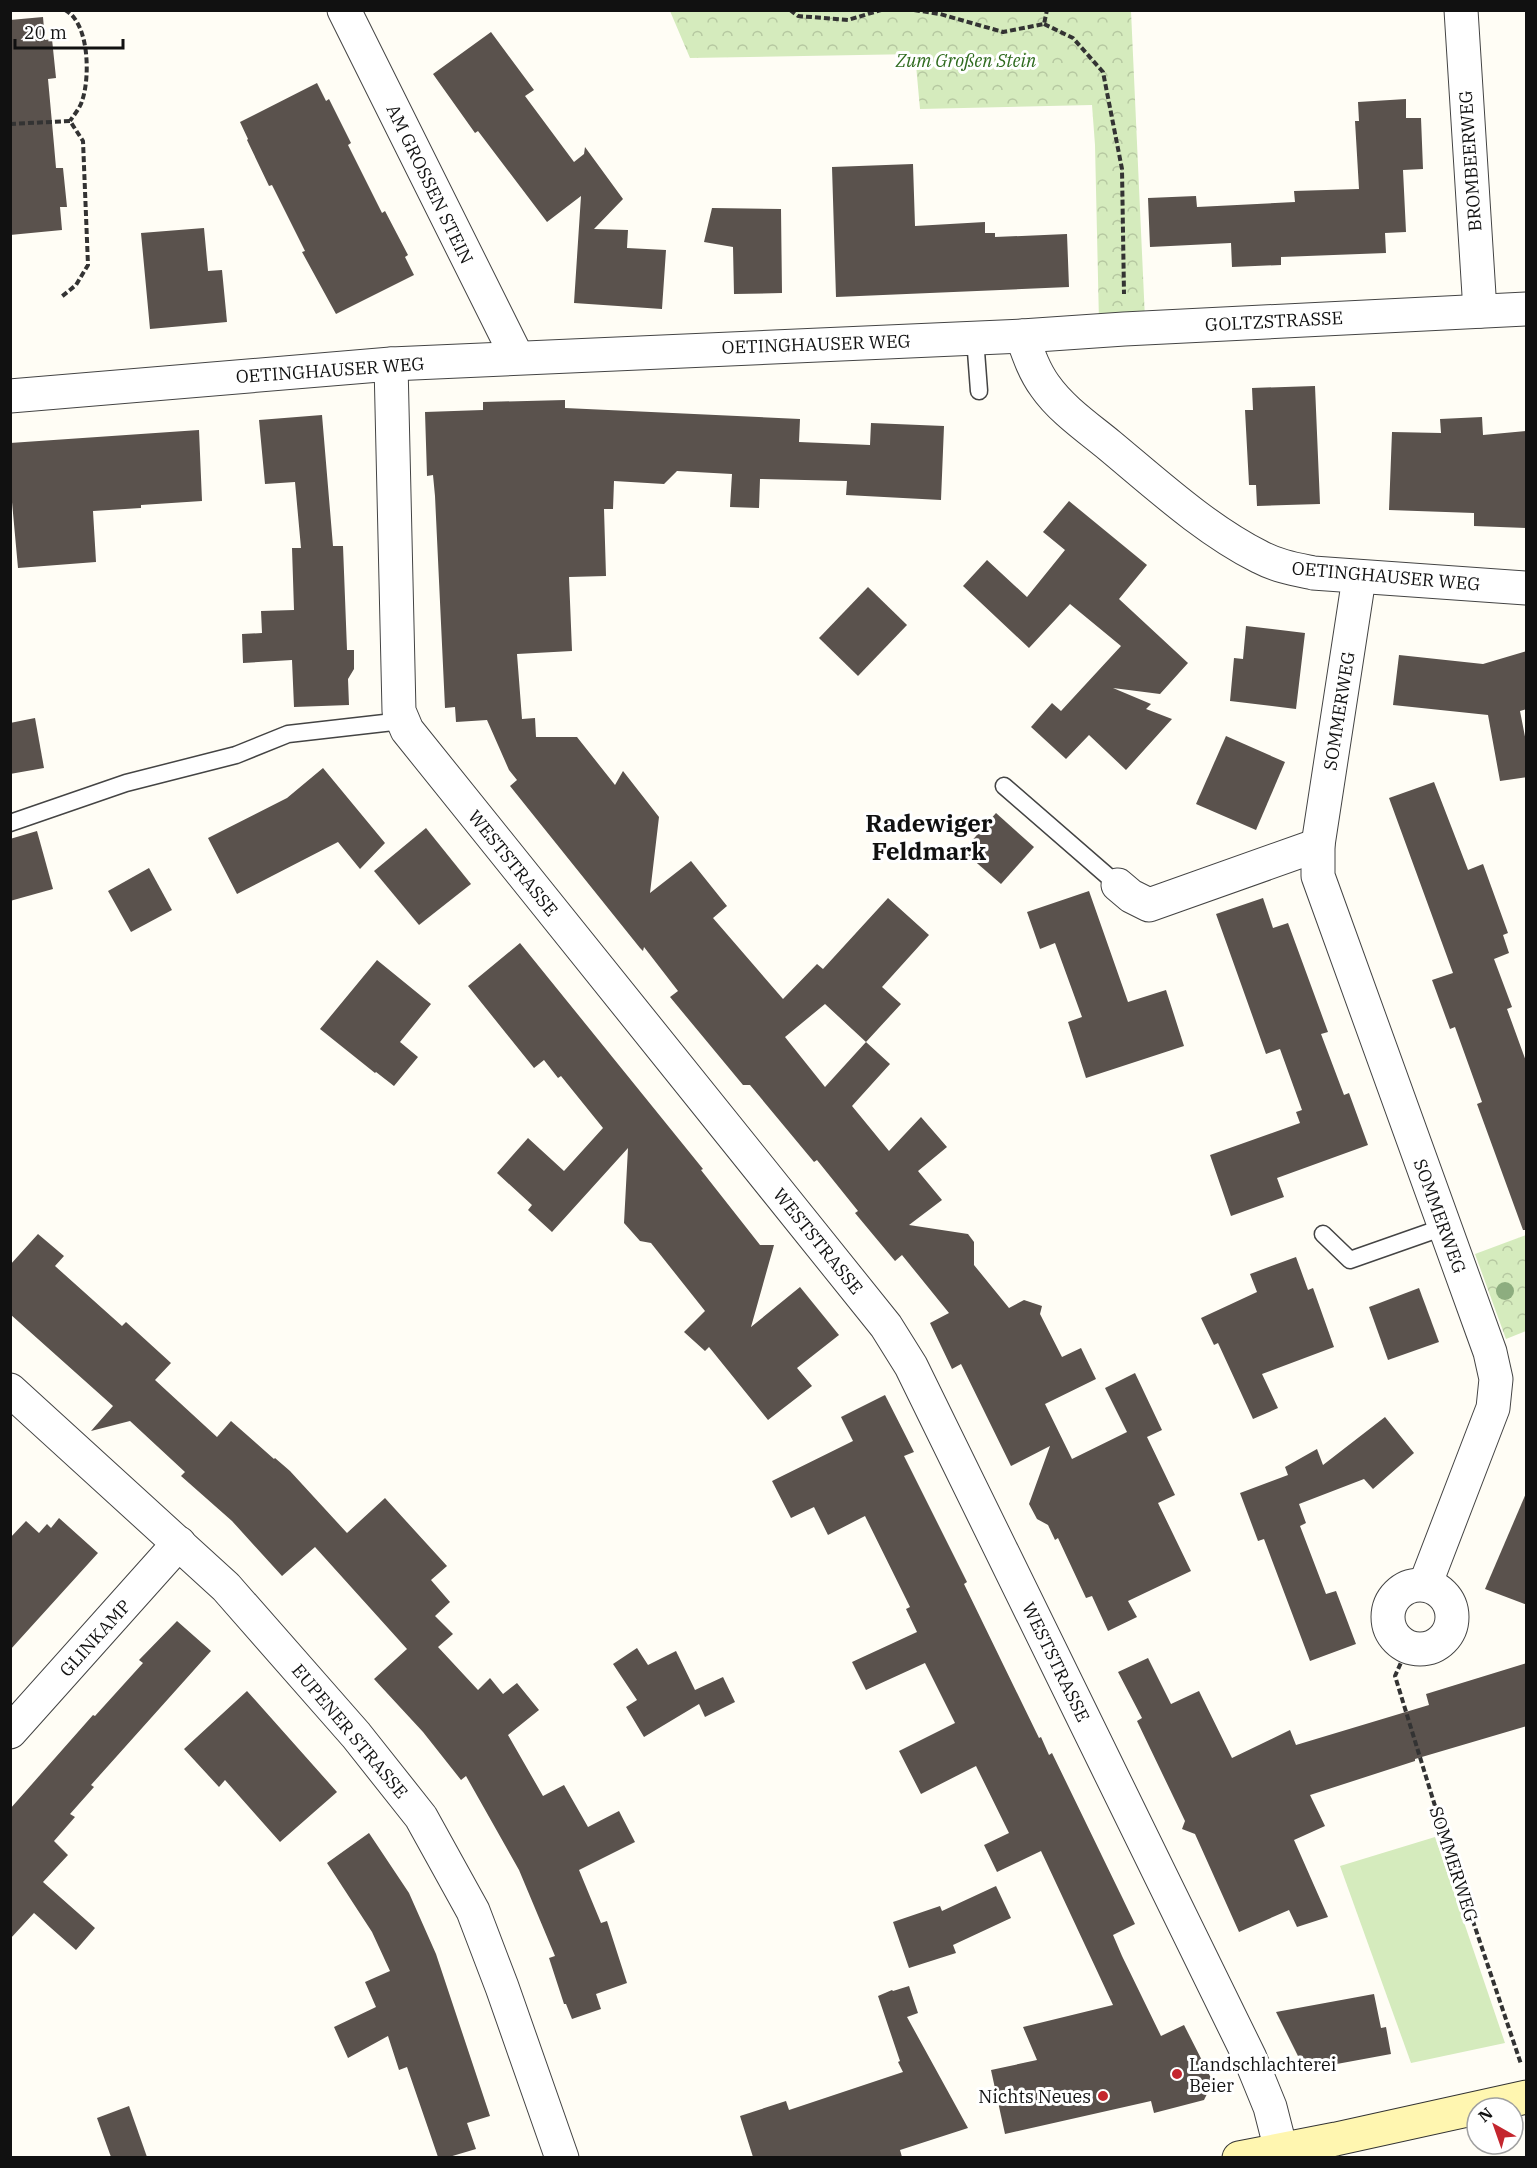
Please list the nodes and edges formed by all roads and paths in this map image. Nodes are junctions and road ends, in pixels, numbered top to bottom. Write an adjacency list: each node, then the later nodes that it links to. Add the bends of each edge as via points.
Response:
1 (65, 10): 9 (path, via 82,33 88,73 82,104)
2 (344, 10): 17 (street, AM GROSSEN STEIN)
3 (790, 10): 4 (path, via 798,16 848,20)
4 (881, 10)
5 (914, 10): 8 (path, via 1003,32)
6 (1047, 10): 8 (path)
7 (1461, 10): 13 (street, BROMBEERWEG)
8 (1044, 24): 14 (path, via 1073,38 1103,72 1122,169)
9 (70, 121): 10 (path); 11 (path, via 83,141 88,264 76,285)
10 (10, 124)
11 (60, 298)
12 (1527, 309): 13 (street, GOLTZSTRASSE)
13 (1480, 311): 14 (street, GOLTZSTRASSE)
14 (1124, 329): 15 (street, GOLTZSTRASSE)
15 (1022, 336): 16 (street, OETINGHAUSER WEG); 21 (street, OETINGHAUSER WEG, via 1045,387 1063,406 1224,536 1282,567)
16 (975, 338): 17 (street, OETINGHAUSER WEG); 19 (lane)
17 (517, 357): 18 (street, OETINGHAUSER WEG)
18 (391, 364): 20 (street, OETINGHAUSER WEG); 23 (street, WESTSTRASSE)
19 (979, 391)
20 (10, 396)
21 (1359, 578): 22 (street, OETINGHAUSER WEG); 26 (street, SOMMERWEG)
22 (1527, 588)
23 (402, 722): 25 (lane, via 288,734 236,755 126,783); 36 (street, WESTSTRASSE, via 886,1326 911,1366 1250,2058 1270,2107)
24 (1004, 786): 27 (lane)
25 (10, 823)
26 (1318, 845): 27 (street, via 1149,905); 28 (street, SOMMERWEG, via 1318,876)
27 (1119, 885)
28 (1444, 1227): 29 (lane, via 1350,1260); 32 (street, SOMMERWEG, via 1490,1352 1496,1379 1493,1408)
29 (1323, 1234)
30 (10, 1390): 31 (street, EUPENER STRASSE)
31 (179, 1543): 34 (street, GLINKAMP); 37 (street, EUPENER STRASSE, via 233,1596 356,1735 421,1817 472,1911)
32 (1425, 1585): 33 (street, via 1405,1588 1388,1614 1393,1634); 33 (street, via 1435,1588 1450,1604 1451,1625 1447,1635 1430,1648)
33 (1408, 1647): 35 (path, SOMMERWEG, via 1395,1676)
34 (10, 1732)
35 (1525, 2084): 36 (main road)
36 (1281, 2150): 38 (main road)
37 (562, 2157)
38 (1239, 2157)

